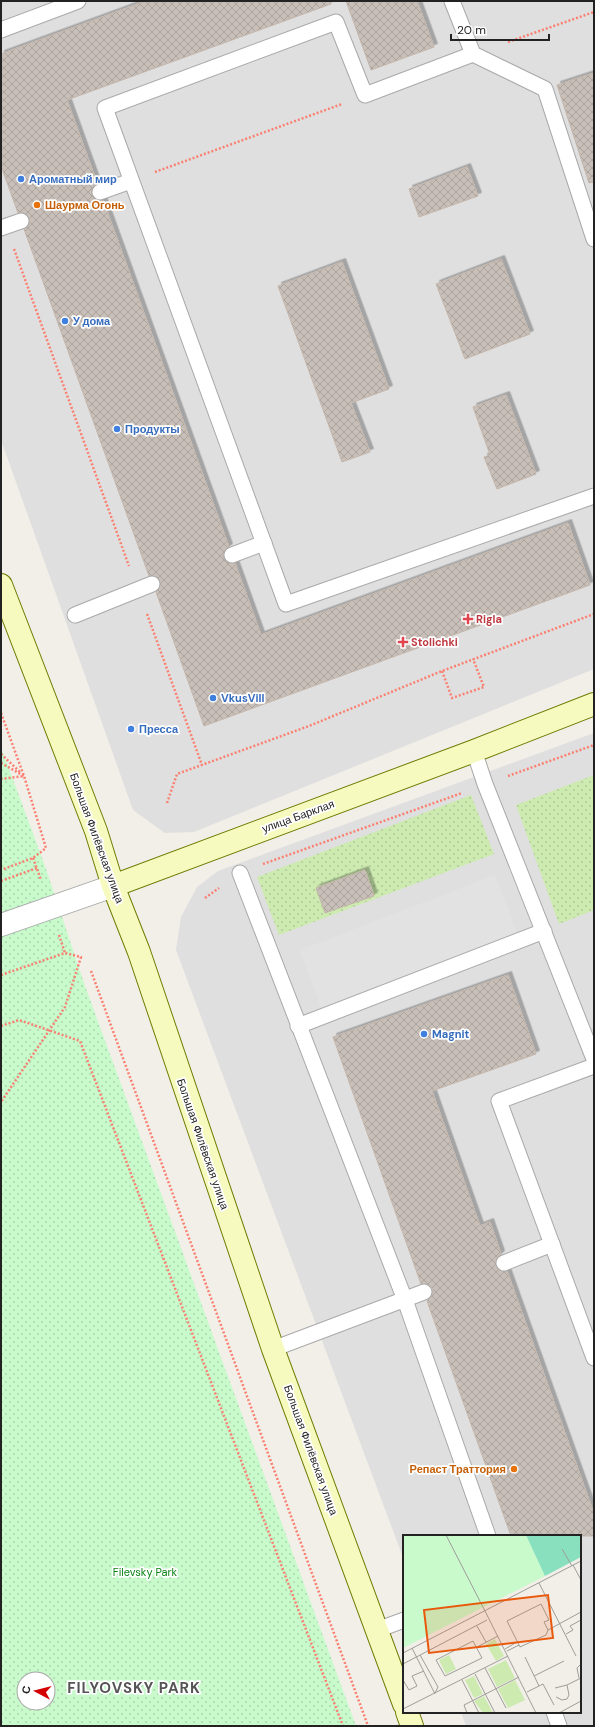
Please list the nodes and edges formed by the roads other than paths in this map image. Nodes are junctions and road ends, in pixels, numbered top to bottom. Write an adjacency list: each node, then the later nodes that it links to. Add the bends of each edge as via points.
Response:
1 (78, 1): 3 (lane)
2 (452, 1): 4 (lane)
3 (1, 30)
4 (473, 54): 5 (lane, via 365,95 336,22 105,108); 9 (lane, via 545,89)
5 (132, 181): 6 (lane); 11 (lane)
6 (100, 192)
7 (21, 221): 8 (lane)
8 (3, 227)
9 (594, 239)
10 (594, 497): 11 (lane, via 286,604)
11 (264, 543): 12 (lane)
12 (232, 555)
13 (152, 584): 15 (lane)
14 (1, 585): 19 (main road, Большая Филёвская улица, via 96,831)
15 (75, 615)
16 (594, 704): 17 (main road, улица Барклая)
17 (474, 751): 19 (main road, улица Барклая); 21 (lane)
18 (240, 872): 22 (lane)
19 (113, 886): 20 (street, улица Барклая); 29 (main road, Большая Филёвская улица, via 139,952)
20 (1, 925)
21 (544, 931): 22 (lane); 23 (lane)
22 (298, 1026): 28 (lane)
23 (594, 1059)
24 (594, 1066): 25 (lane, via 500,1101)
25 (552, 1244): 26 (lane); 30 (lane)
26 (504, 1263)
27 (424, 1292): 28 (lane)
28 (405, 1300): 29 (lane); 31 (lane)
29 (273, 1348): 33 (main road, Большая Филёвская улица)
30 (594, 1358)
31 (488, 1535)
32 (403, 1620): 33 (lane)
33 (377, 1630): 34 (main road, Большая Филёвская улица)
34 (403, 1701)
35 (407, 1713): 37 (main road)
36 (554, 1713): 38 (lane)
37 (412, 1726)
38 (559, 1726)

